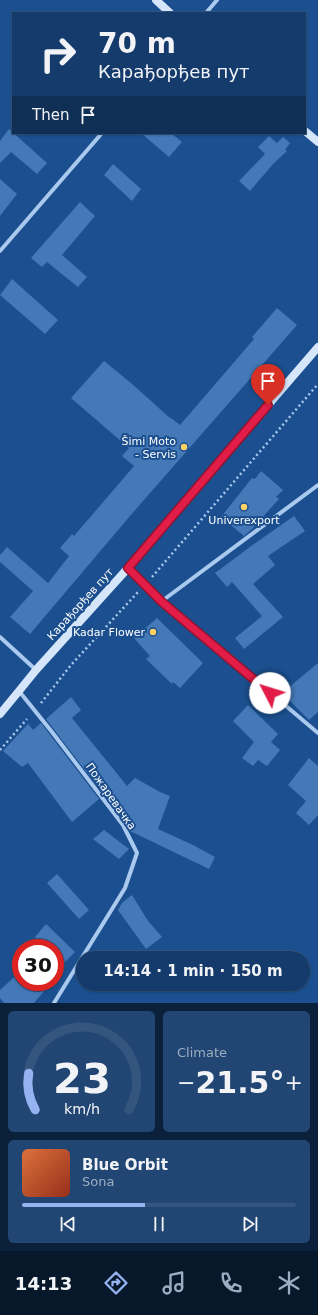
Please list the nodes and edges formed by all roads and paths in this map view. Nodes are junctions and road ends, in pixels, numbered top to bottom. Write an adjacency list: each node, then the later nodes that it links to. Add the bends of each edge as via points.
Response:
1 (156, 0): 3 (main road)
2 (217, 0): 4 (street)
3 (169, 12)
4 (207, 12)
5 (306, 132): 7 (main road)
6 (101, 134): 8 (street)
7 (318, 142)
8 (0, 251)
9 (318, 347): 12 (main road, Карађорђев пут)
10 (318, 384): 13 (path)
11 (318, 485): 14 (street)
12 (128, 568): 13 (street); 17 (main road, Карађорђев пут)
13 (145, 585): 14 (street); 16 (path)
14 (162, 602): 20 (street)
15 (0, 637): 17 (street)
16 (71, 665)
17 (36, 670): 18 (main road, Карађорђев пут)
18 (20, 691): 19 (main road, Карађорђев пут); 21 (street, Пожаревачка, via 123,825 137,853 124,888)
19 (0, 714)
20 (318, 733)
21 (54, 1003)

